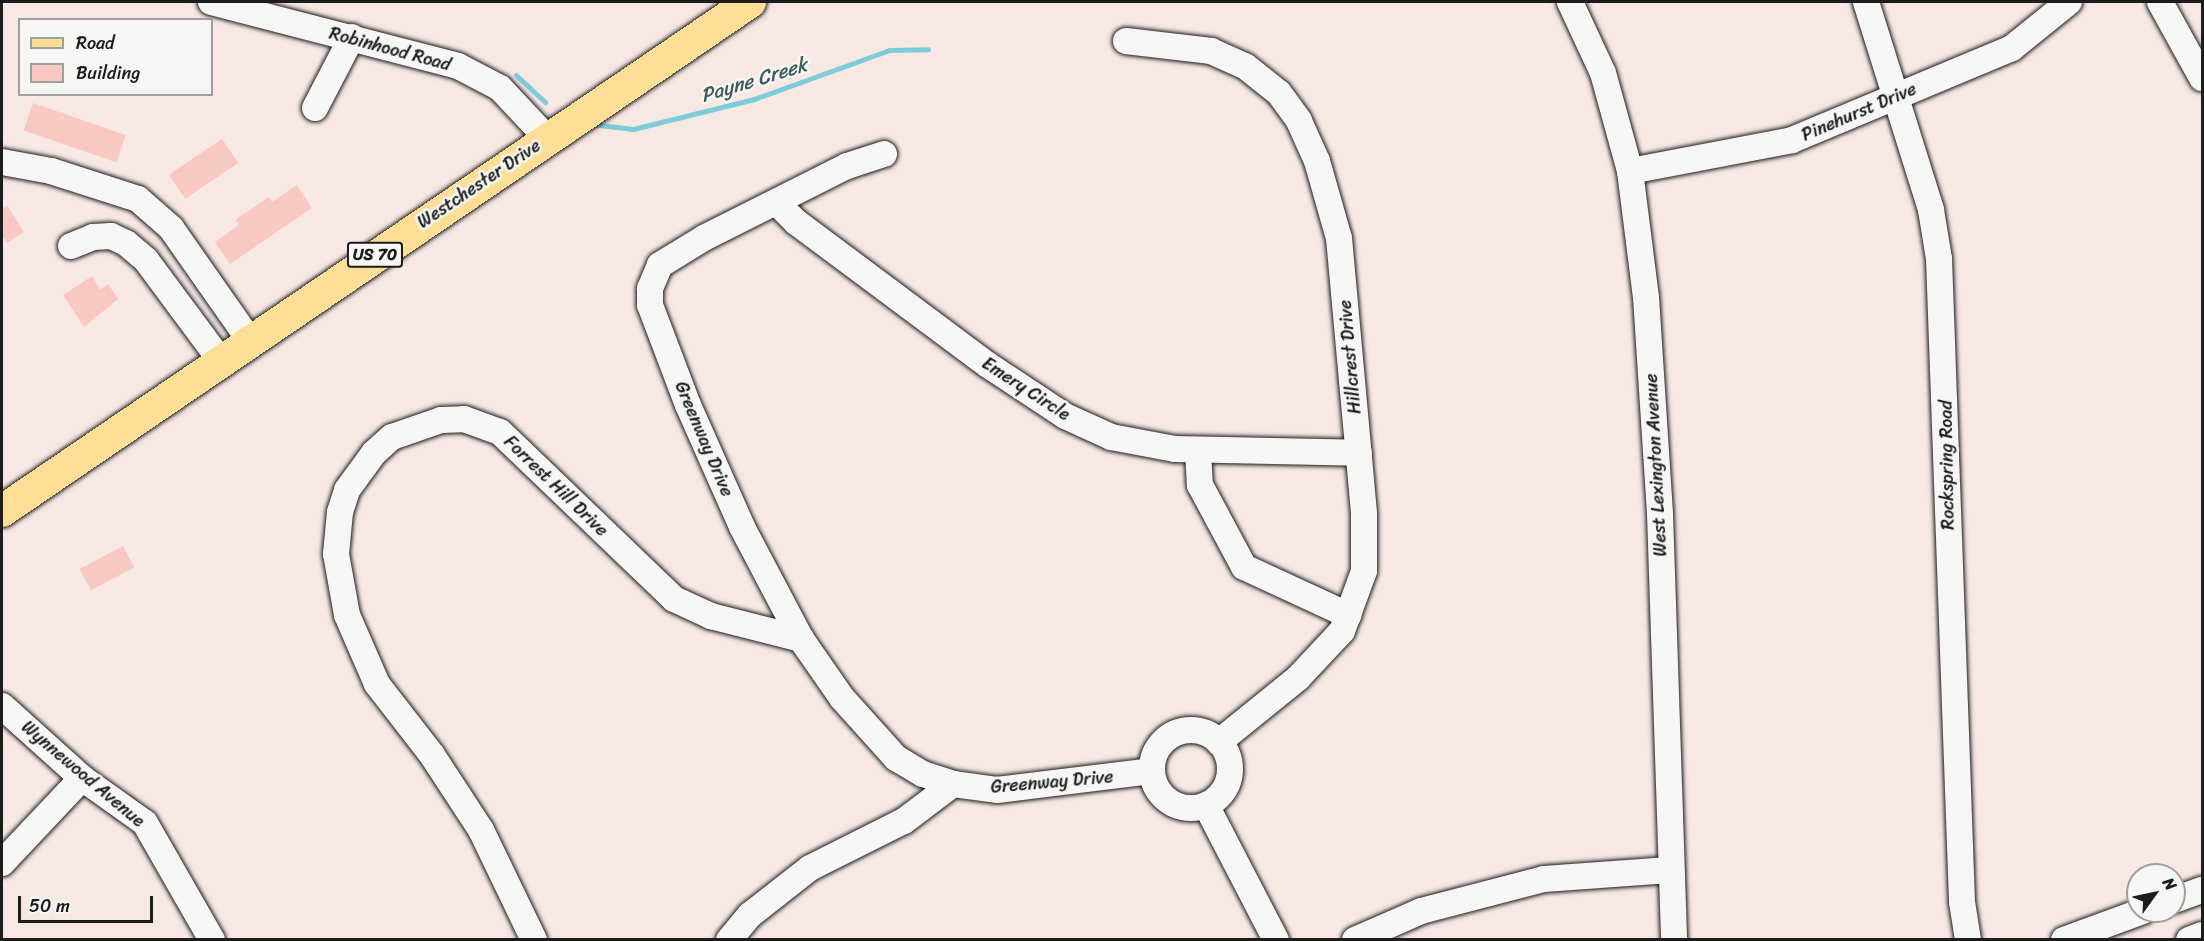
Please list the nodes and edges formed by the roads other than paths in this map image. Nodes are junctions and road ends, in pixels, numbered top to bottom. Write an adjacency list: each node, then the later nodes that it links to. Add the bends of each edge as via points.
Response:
1 (211, 2): 7 (street, Robinhood Road)
2 (750, 2): 12 (main road, Westchester Drive / US 70)
3 (1570, 2): 15 (street, West Lexington Avenue, via 1603,74)
4 (1866, 2): 10 (street, Rockspring Road)
5 (2069, 2): 10 (street, Pinehurst Drive, via 2012,48)
6 (2160, 2): 9 (street)
7 (352, 37): 11 (street); 12 (street, Robinhood Road, via 458,66 500,88)
8 (1126, 41): 21 (street, Hillcrest Drive, via 1211,51 1245,66 1279,93 1299,121 1317,161 1339,238)
9 (2202, 78)
10 (1896, 96): 15 (street, Pinehurst Drive, via 1792,140); 43 (street, Rockspring Road, via 1931,210 1939,259 1961,878)
11 (315, 108)
12 (546, 137): 18 (main road, Westchester Drive / US 70)
13 (884, 154): 16 (street, Greenway Drive, via 847,166)
14 (2, 162): 18 (street, via 51,171 138,199 171,228)
15 (1630, 171): 32 (street, West Lexington Avenue, via 1646,297 1660,514)
16 (777, 203): 20 (street, Emery Circle, via 796,222 940,329 1065,416 1111,437); 24 (street, Greenway Drive, via 671,255 655,274 650,305 742,527)
17 (71, 246): 19 (street, via 93,237 111,236 126,243 146,260)
18 (250, 341): 19 (main road, Westchester Drive / US 70)
19 (221, 361): 22 (main road, Westchester Drive / US 70)
20 (1198, 450): 21 (street, Emery Circle); 23 (street, via 1200,485 1244,567)
21 (1359, 453): 23 (street, Hillcrest Drive, via 1364,571)
22 (2, 511)
23 (1348, 615): 26 (street, Hillcrest Drive, via 1342,631 1298,678)
24 (801, 639): 29 (street, Greenway Drive, via 842,698 896,758 922,774); 38 (street, Forrest Hill Drive, via 711,616 674,599 500,432 464,419 441,420 392,437 374,453 347,490 340,512 336,554 346,615 377,684 432,754 481,830)
25 (2, 706): 28 (street, Wynnewood Avenue)
26 (1219, 742): 27 (street, via 1195,730 1175,733 1159,745); 30 (street, via 1230,765 1229,777 1221,794)
27 (1151, 771): 29 (street, Greenway Drive, via 997,790); 30 (street, via 1160,794 1170,802 1194,808)
28 (82, 778): 31 (street); 37 (street, Wynnewood Avenue, via 145,824)
29 (953, 784): 39 (street, via 904,821 802,873 750,915)
30 (1206, 805): 40 (street)
31 (2, 863)
32 (1670, 870): 41 (street, via 1544,879 1420,911); 42 (street, West Lexington Avenue)
33 (2202, 890): 34 (street)
34 (2186, 896)
35 (2126, 917): 44 (street)
36 (2202, 935): 45 (street)
37 (213, 939)
38 (534, 939)
39 (729, 939)
40 (1276, 939)
41 (1355, 939)
42 (1674, 939)
43 (1968, 939)
44 (2064, 939)
45 (2189, 939)

